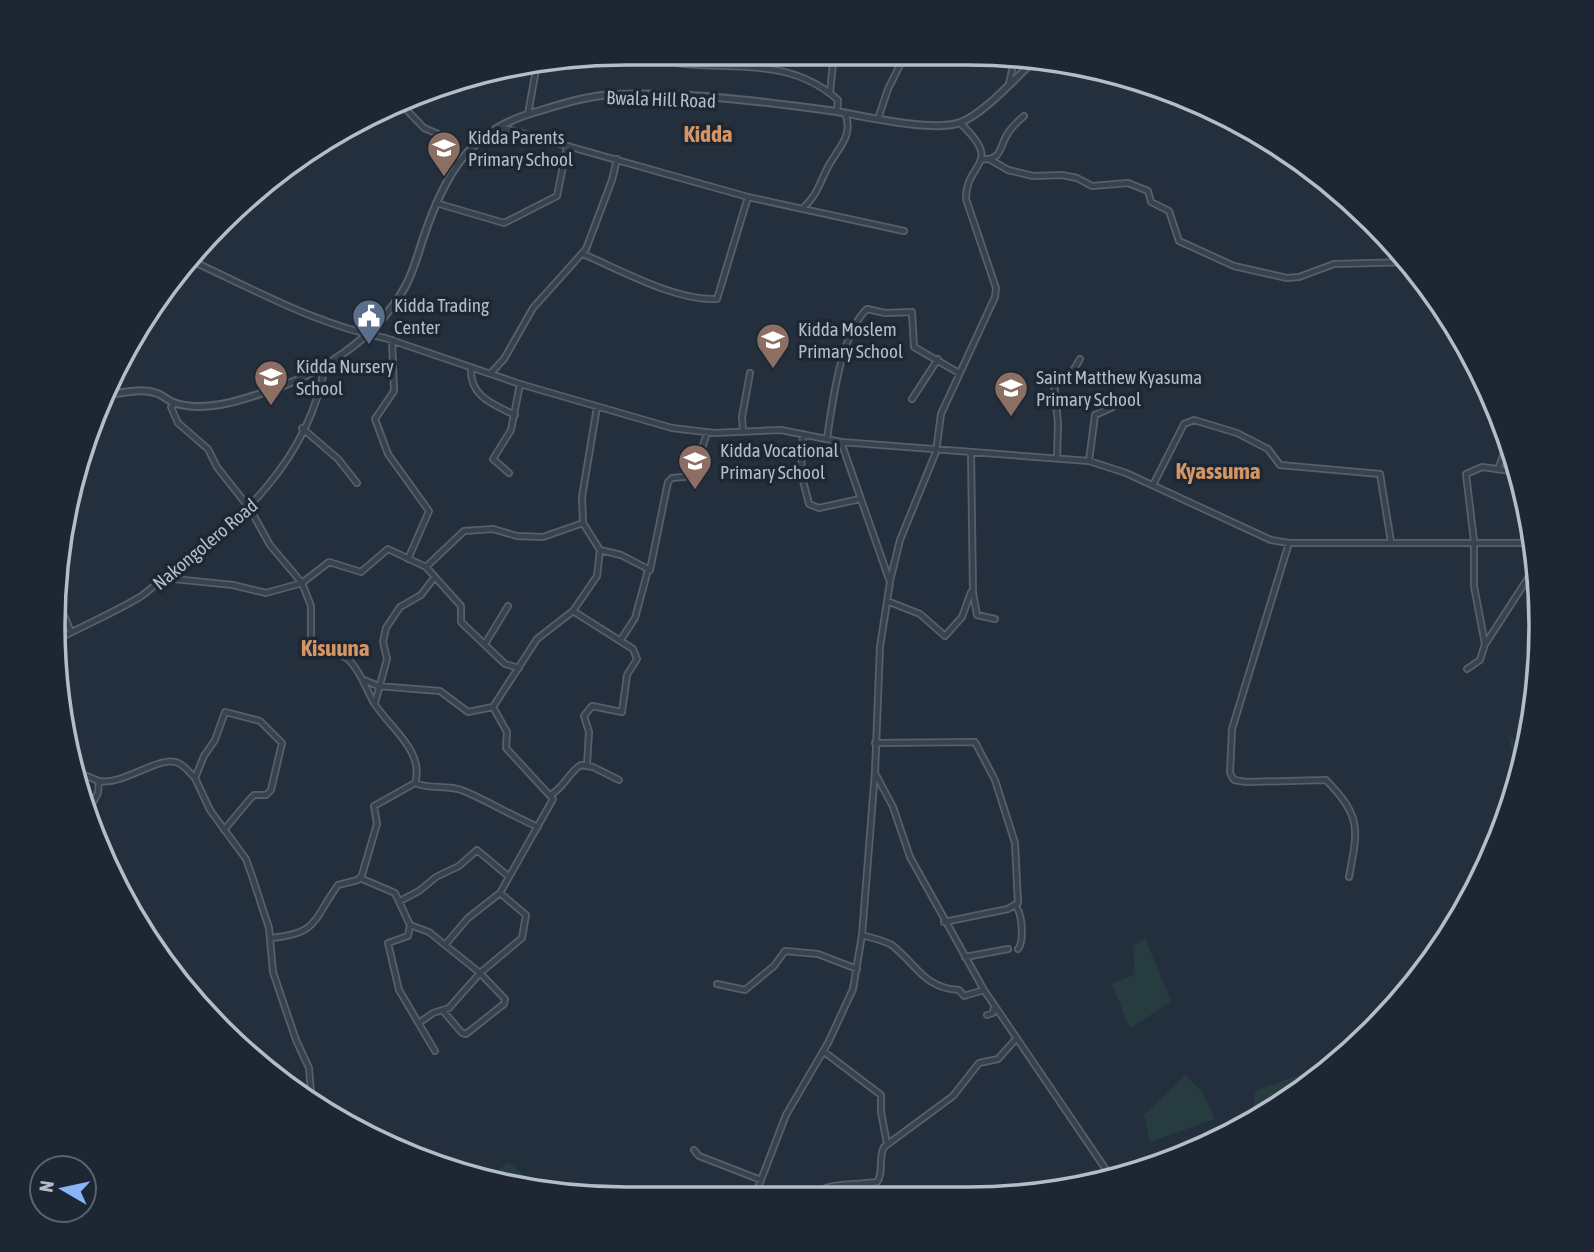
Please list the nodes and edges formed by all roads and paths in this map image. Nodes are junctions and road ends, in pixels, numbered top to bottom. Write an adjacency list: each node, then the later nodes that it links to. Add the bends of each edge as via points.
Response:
1 (710, 65): 8 (street, via 786,70)
2 (833, 65): 8 (street)
3 (900, 65): 14 (street)
4 (1013, 67): 7 (street)
5 (1026, 68): 7 (street)
6 (535, 73): 12 (street)
7 (1009, 85): 15 (street)
8 (830, 93): 10 (street, via 839,102)
9 (406, 109): 21 (street, via 424,128 450,139)
10 (837, 112): 11 (street, Bwala Hill Road); 12 (street, Bwala Hill Road, via 773,103 606,95)
11 (845, 113): 14 (street, Bwala Hill Road); 24 (street, via 848,125 842,148 820,189)
12 (528, 114): 16 (street, Bwala Hill Road)
13 (1024, 116): 20 (street)
14 (878, 119): 15 (street, Bwala Hill Road)
15 (960, 123): 19 (street, via 977,142)
16 (500, 127): 17 (street); 21 (street, Bwala Hill Road)
17 (567, 146): 18 (street); 23 (street, via 557,196 515,219 496,222)
18 (617, 159): 22 (street); 26 (street)
19 (982, 159): 20 (street); 36 (street, via 967,187 966,199 996,288)
20 (991, 160): 27 (street, via 1033,176 1077,178 1092,186 1128,183 1147,191 1151,201 1168,211 1179,241 1234,266 1287,278 1334,264)
21 (456, 164): 23 (street, Bwala Hill Road)
22 (748, 197): 24 (street); 26 (street, via 717,299 647,283)
23 (435, 203): 29 (street, Bwala Hill Road, via 408,281 382,322)
24 (802, 209): 25 (street)
25 (904, 232)
26 (583, 254): 37 (street, via 533,308 504,359)
27 (1395, 262)
28 (198, 264): 29 (street)
29 (367, 336): 30 (street); 33 (street, Bwala Hill Road)
30 (392, 340): 34 (street); 69 (street, via 394,391 375,419 388,454 429,511)
31 (938, 359): 36 (street); 40 (street); 49 (street, via 915,347 912,312 865,311 844,358)
32 (1080, 359): 53 (street, via 1071,373 1055,382)
33 (325, 364): 41 (street, Bwala Hill Road, via 261,394 212,406); 45 (street, Nakongolero Road)
34 (471, 367): 37 (street); 44 (street, via 472,387 484,399)
35 (750, 373): 46 (street)
36 (960, 373): 51 (street, via 942,414)
37 (490, 374): 38 (street)
38 (520, 384): 42 (street); 44 (street)
39 (115, 394): 41 (street, Bwala Hill Road, via 144,391)
40 (912, 399)
41 (175, 403): 62 (street, via 172,415 200,439)
42 (597, 407): 47 (street); 63 (street, via 583,475)
43 (1113, 407): 55 (street, via 1095,415)
44 (515, 415): 58 (street, via 493,459)
45 (302, 428): 59 (street, via 338,459); 62 (street, Nakongolero Road, via 275,480)
46 (743, 431): 47 (street); 48 (street)
47 (707, 433): 71 (street, via 693,476 668,482)
48 (803, 434): 49 (street); 61 (street, via 801,473 811,507)
49 (827, 439): 50 (street)
50 (841, 442): 51 (street); 61 (street)
51 (936, 452): 52 (street); 75 (street, via 900,540)
52 (971, 452): 53 (street); 77 (street)
53 (1057, 457): 55 (street)
54 (1503, 457): 56 (street)
55 (1089, 461): 60 (street)
56 (1498, 469): 57 (street); 64 (street, via 1482,467 1466,474)
57 (1507, 470)
58 (509, 473)
59 (357, 483)
60 (1153, 485): 65 (street, via 1184,424 1194,420 1237,433 1268,449 1280,465 1380,474); 67 (street, via 1271,540)
61 (860, 499): 75 (street)
62 (250, 509): 72 (street, Nakongolero Road); 76 (street, via 270,545)
63 (583, 523): 68 (street); 70 (street, via 542,537 493,530 460,532)
64 (1474, 541): 65 (street); 66 (street); 87 (street, via 1474,586)
65 (1391, 542): 67 (street)
66 (1523, 542)
67 (1289, 543): 108 (street, via 1232,729 1230,773 1234,780 1246,782 1329,783 1354,816)
68 (600, 550): 71 (street); 80 (street, via 597,576)
69 (408, 559): 70 (street); 76 (street, via 388,549 365,570 356,572 329,562)
70 (426, 567): 73 (street)
71 (648, 570): 85 (street, via 635,618)
72 (164, 578): 76 (street, via 266,593); 83 (street, Nakongolero Road, via 142,596)
73 (435, 578): 86 (street, via 461,606 461,622); 91 (street, via 421,595 400,607 386,628 387,659)
74 (1527, 579): 87 (street)
75 (890, 582): 78 (street)
76 (302, 583): 90 (street, via 311,606 311,639 348,659)
77 (972, 587): 78 (street, via 962,617 945,636 920,614); 82 (street, via 977,615)
78 (887, 601): 94 (street)
79 (508, 606): 86 (street)
80 (573, 611): 85 (street); 88 (street, via 537,639)
81 (65, 618): 83 (street)
82 (995, 619)
83 (71, 632): 84 (street, Nakongolero Road)
84 (65, 635)
85 (620, 641): 95 (street, via 633,649 637,661 627,675 622,712 593,706 584,716 589,732)
86 (485, 644): 88 (street, via 505,664)
87 (1485, 644): 89 (street, via 1480,660)
88 (519, 668): 93 (street)
89 (1467, 668)
90 (363, 680): 91 (street); 92 (street)
91 (378, 686): 92 (street); 93 (street, via 440,691 468,712)
92 (375, 704): 101 (street, via 407,744 416,766)
93 (493, 707): 102 (street, via 506,732 506,748)
94 (875, 743): 96 (street); 111 (street, via 978,744 1017,849 1019,900)
95 (587, 765): 99 (street); 102 (street, via 576,768 565,786)
96 (875, 772): 112 (street, via 910,857); 114 (street)
97 (85, 775): 100 (street)
98 (195, 778): 100 (street, via 179,763 164,761 121,779); 105 (street); 105 (street, via 225,712 260,721 281,741 271,790 254,795)
99 (619, 780)
100 (99, 781): 103 (street)
101 (415, 783): 104 (street, via 463,790); 107 (street, via 374,806 377,824)
102 (552, 794): 104 (street)
103 (94, 801)
104 (538, 827): 106 (street)
105 (224, 830): 115 (street, via 246,859)
106 (508, 876): 109 (street); 110 (street, via 477,850)
107 (360, 877): 110 (street, via 388,888); 115 (street, via 338,885 308,930)
108 (1349, 877)
109 (499, 893): 116 (street, via 467,918); 121 (street, via 526,915 525,931)
110 (400, 901): 113 (street)
111 (1013, 905): 112 (street); 118 (street, via 1020,912)
112 (944, 922): 119 (street)
113 (410, 925): 116 (street, via 426,929); 127 (street, via 408,936 388,943 399,990)
114 (862, 935): 120 (street); 123 (street, via 892,945 913,969 941,988 959,990 964,996)
115 (271, 938): 131 (street, via 273,972 309,1068)
116 (445, 945): 121 (street)
117 (1008, 949): 119 (street)
118 (1018, 949)
119 (965, 957): 123 (street)
120 (857, 969): 122 (street, via 818,954 785,951 745,990); 130 (street, via 853,989)
121 (480, 972): 125 (street); 125 (street, via 502,995 504,1004 466,1034)
122 (717, 984)
123 (984, 990): 124 (street)
124 (994, 1006): 126 (street, via 993,1013); 128 (street)
125 (444, 1012): 127 (street, via 433,1013)
126 (987, 1015)
127 (419, 1023): 129 (street)
128 (1015, 1040): 132 (street, via 998,1059 979,1063 953,1096); 134 (street)
129 (435, 1051)
130 (823, 1051): 132 (street, via 881,1096); 135 (street, via 786,1115)
131 (311, 1091)
132 (887, 1144): 137 (street, via 881,1153 877,1182)
133 (694, 1150): 135 (street)
134 (1106, 1170)
135 (761, 1180): 136 (street)
136 (758, 1187)
137 (832, 1187)

